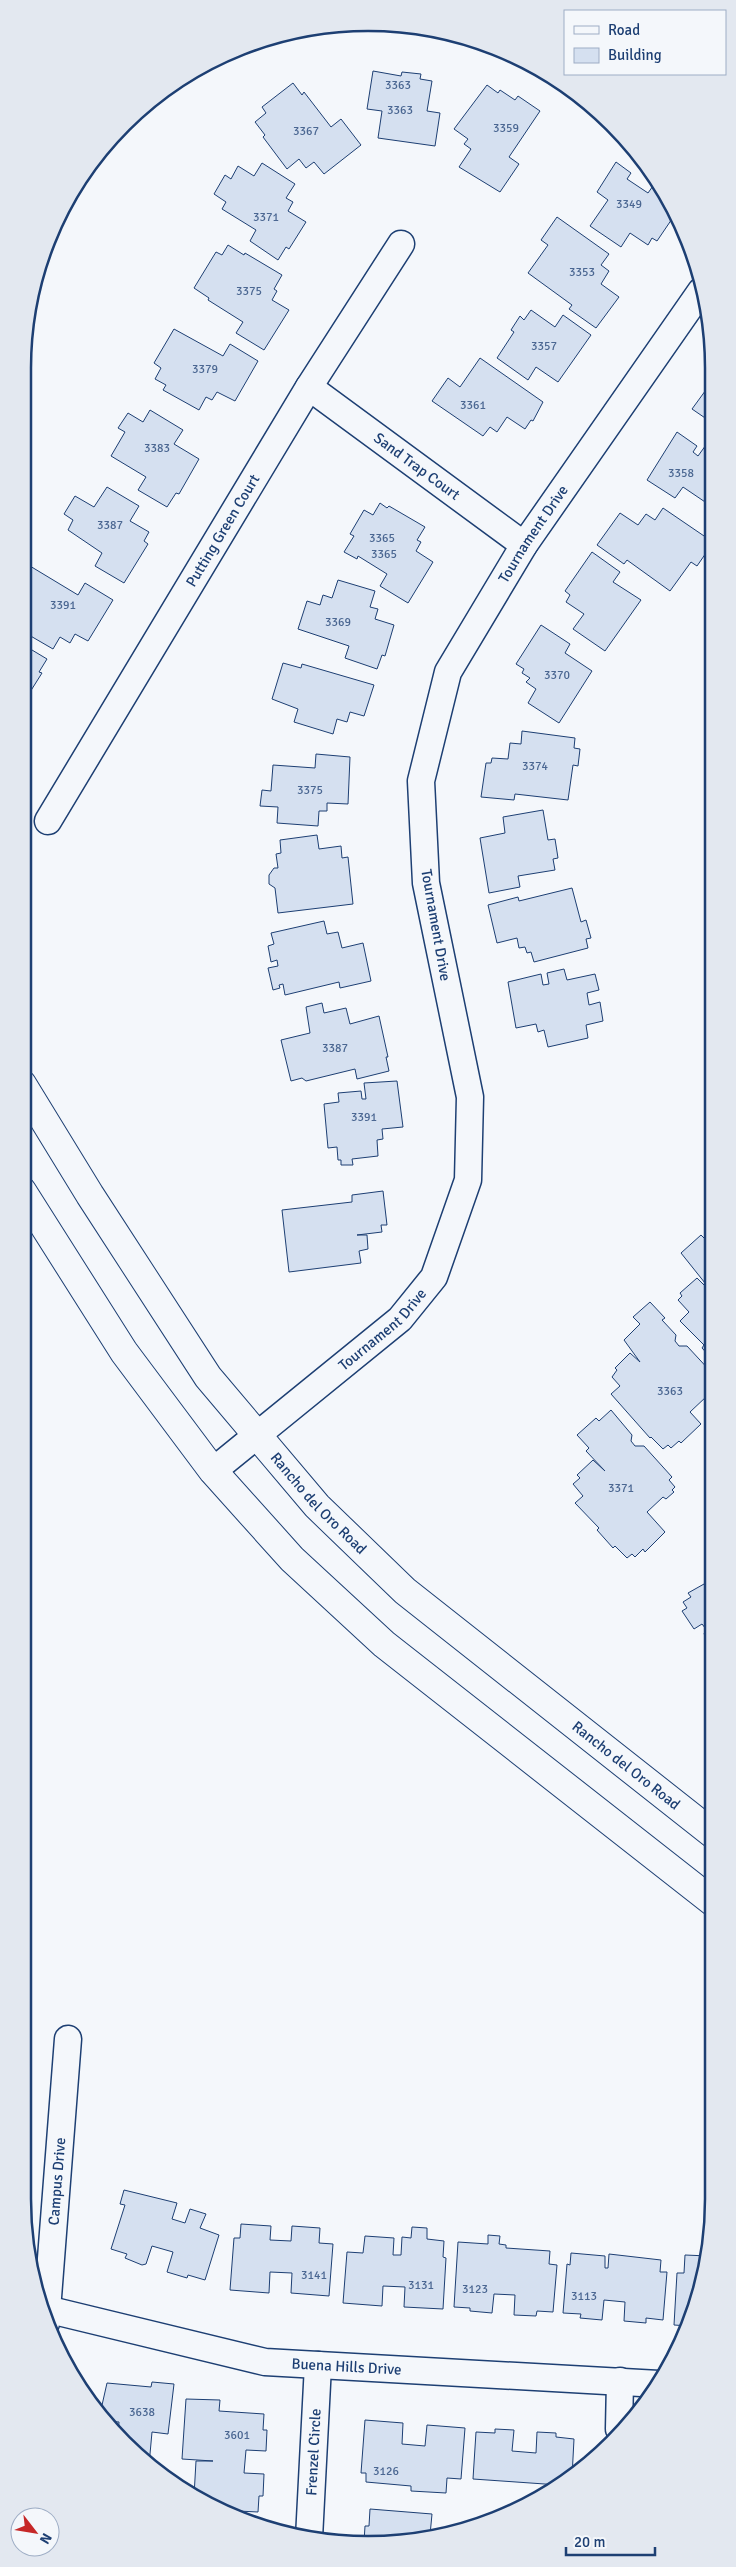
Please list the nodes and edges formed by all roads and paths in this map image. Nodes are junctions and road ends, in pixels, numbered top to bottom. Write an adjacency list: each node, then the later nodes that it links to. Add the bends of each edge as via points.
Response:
1 (401, 244): 3 (street, Putting Green Court)
2 (697, 297): 4 (street, Tournament Drive)
3 (309, 387): 4 (street, Sand Trap Court); 5 (street, Putting Green Court)
4 (524, 545): 8 (street, Tournament Drive, via 448,672 422,781 426,883 470,1097 468,1180 434,1277 400,1319)
5 (48, 821)
6 (31, 1099): 8 (main road, Rancho del Oro Road, via 208,1377)
7 (31, 1205): 9 (main road, via 124,1352)
8 (256, 1434): 9 (street, Tournament Drive); 10 (main road, Rancho del Oro Road, via 318,1506 405,1591)
9 (213, 1470): 11 (main road, via 292,1559 384,1644)
10 (705, 1828)
11 (705, 1896)
12 (68, 2038): 13 (street, Campus Drive)
13 (46, 2298)
14 (52, 2315): 15 (street, Buena Hills Drive, via 265,2362)
15 (318, 2365): 16 (street, Buena Hills Drive); 19 (street, Frenzel Circle)
16 (620, 2381): 17 (street, Buena Hills Drive); 18 (street)
17 (650, 2383)
18 (620, 2422)
19 (309, 2530)

